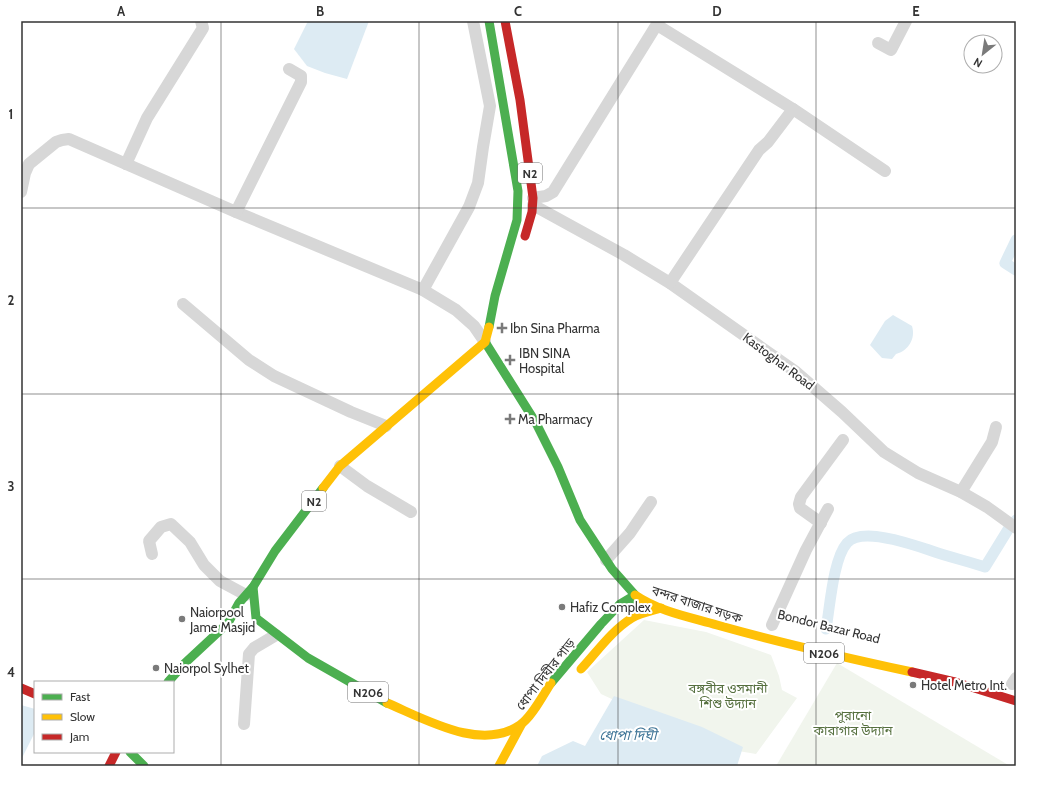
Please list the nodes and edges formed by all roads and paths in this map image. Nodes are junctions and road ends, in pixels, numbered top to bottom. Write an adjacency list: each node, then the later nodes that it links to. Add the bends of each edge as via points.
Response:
1 (201, 21): 10 (street, via 203,28 147,118)
2 (473, 21): 17 (street, via 490,106 478,183 469,207)
3 (489, 21): 20 (main road, N2, via 518,191 517,220 495,296)
4 (506, 21): 13 (main road, N2, via 520,100)
5 (906, 21): 7 (street, via 891,50)
6 (658, 23): 9 (street); 13 (street, via 553,192)
7 (878, 43)
8 (289, 69): 14 (street, via 301,76 301,82)
9 (793, 109): 11 (street); 16 (street, via 759,150)
10 (126, 164): 12 (street, via 69,139 62,140 29,164); 14 (street)
11 (885, 171)
12 (21, 192)
13 (533, 201): 15 (main road, N2); 16 (street, Kastoghar Road)
14 (236, 212): 17 (street)
15 (523, 242)
16 (670, 283): 26 (street, Kastoghar Road, via 796,372 884,452 918,473)
17 (424, 290): 21 (street, via 456,310 474,326)
18 (506, 292): 20 (main road, N2)
19 (183, 304): 22 (street, via 248,360 274,376)
20 (492, 318): 21 (main road, N2)
21 (485, 342): 22 (main road, N2); 33 (main road, বন্দর বাজার সড়ক, via 536,423 580,520)
22 (386, 426): 25 (main road, N2)
23 (996, 427): 26 (street, via 992,442)
24 (842, 440): 30 (street, via 801,497 799,504 800,508)
25 (340, 466): 29 (street, via 367,486); 35 (main road, N2, via 275,551)
26 (961, 492): 31 (street, Kastoghar Road)
27 (651, 502): 33 (street, via 630,533)
28 (828, 509): 30 (street)
29 (411, 512)
30 (821, 523): 43 (street)
31 (1016, 528)
32 (152, 554): 35 (street, via 150,541 161,526 171,524 190,542 204,565 220,581)
33 (606, 560): 34 (main road, বন্দর বাজার সড়ক)
34 (619, 577): 37 (main road, বন্দর বাজার সড়ক); 38 (main road)
35 (249, 591): 41 (main road); 42 (main road, N2)
36 (652, 594): 37 (main road, N206)
37 (635, 595): 38 (main road, N206); 39 (main road, বন্দর বাজার সড়ক / N206); 40 (main road)
38 (617, 608): 51 (main road, ধোপা দিঘীর পাড় / N206, via 550,684)
39 (661, 608): 40 (main road); 50 (main road, বন্দর বাজার সড়ক / N206, via 760,637 948,681)
40 (633, 618): 45 (main road, via 617,631)
41 (249, 619): 42 (main road); 44 (main road, N206)
42 (228, 623): 46 (main road, N2)
43 (772, 625)
44 (276, 635): 52 (street, via 254,648 249,654); 53 (main road, N206, via 308,658 385,702 449,729 473,735 498,735)
45 (573, 678)
46 (169, 681)
47 (21, 688): 48 (main road)
48 (34, 694)
49 (554, 696): 51 (main road, N206)
50 (1016, 701)
51 (538, 705): 53 (main road, ধোপা দিঘীর পাড় / N206)
52 (244, 724)
53 (521, 725): 58 (main road, ধোপা দিঘীর পাড়)
54 (116, 753): 56 (main road)
55 (131, 753): 57 (main road)
56 (109, 766)
57 (144, 766)
58 (499, 766)

